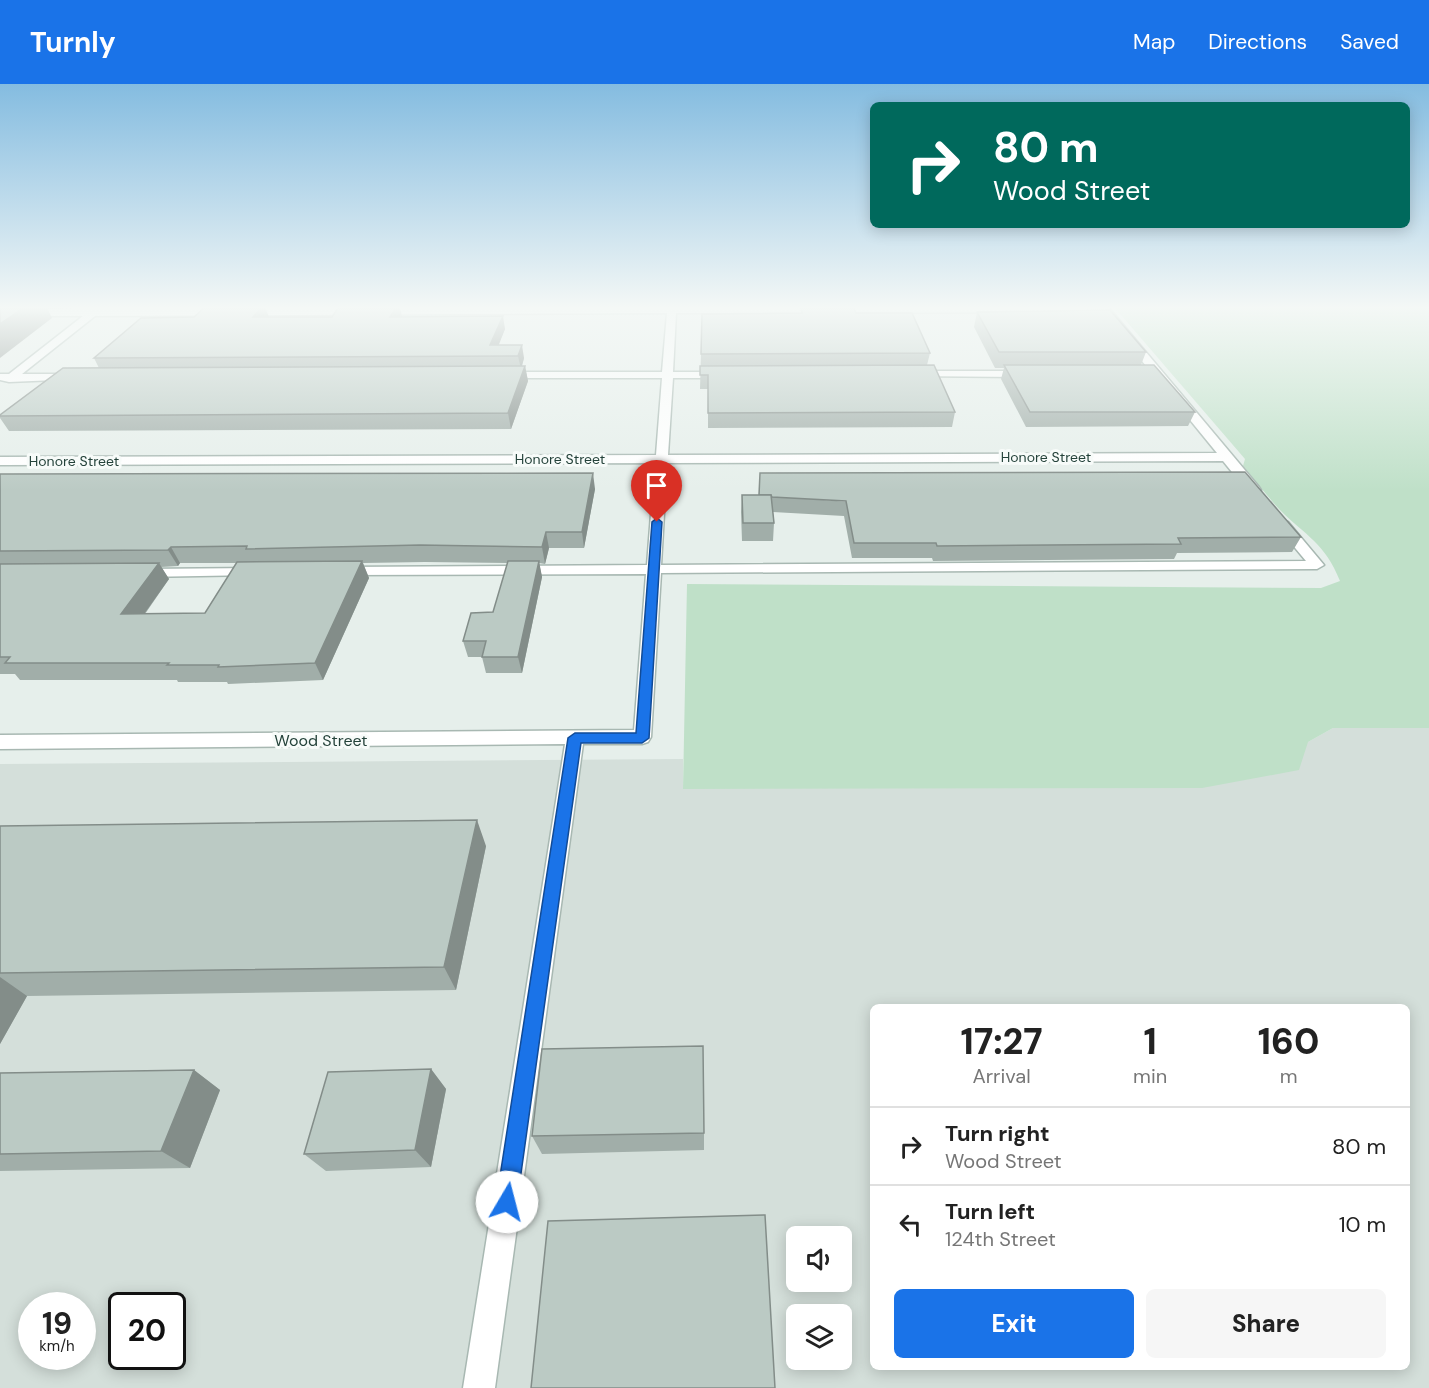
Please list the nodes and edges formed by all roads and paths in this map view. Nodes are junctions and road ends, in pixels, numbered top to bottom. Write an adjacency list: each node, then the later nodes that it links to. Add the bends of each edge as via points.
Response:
1 (667, 369): 6 (street)
2 (1149, 369): 11 (street)
3 (897, 374): 4 (street)
4 (1040, 374)
5 (486, 375): 6 (street)
6 (667, 375): 7 (street); 12 (street)
7 (731, 375)
8 (6, 377): 9 (street); 10 (street)
9 (86, 377)
10 (0, 386)
11 (1227, 457): 12 (street, Honore Street); 14 (street)
12 (662, 458): 13 (street, Honore Street); 16 (street)
13 (0, 461)
14 (1261, 497)
15 (1275, 514): 16 (street, via 1317,565)
16 (654, 569): 17 (street); 20 (street, Wood Street, via 642,738)
17 (331, 571)
18 (272, 572): 19 (street)
19 (130, 573)
20 (575, 738): 21 (street, Wood Street); 22 (street)
21 (0, 742)
22 (479, 1388)

